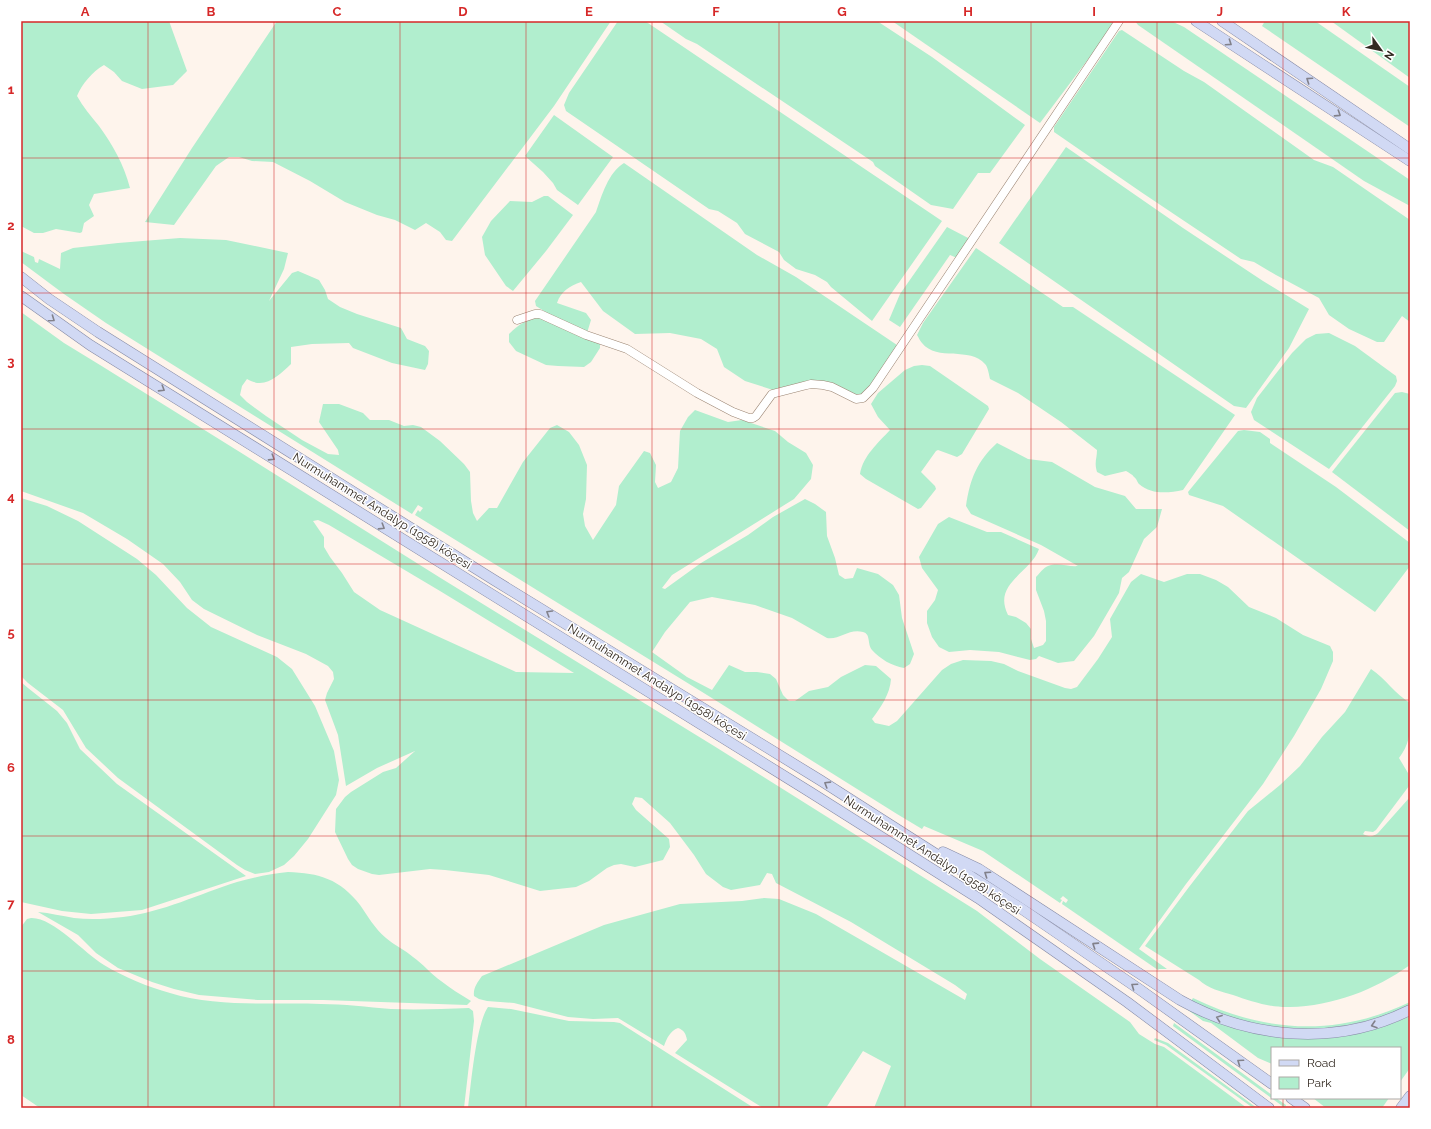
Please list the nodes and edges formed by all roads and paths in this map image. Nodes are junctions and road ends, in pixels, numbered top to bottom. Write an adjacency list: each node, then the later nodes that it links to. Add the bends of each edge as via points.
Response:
1 (1119, 21): 8 (street, via 873,388 863,398 856,399 832,387 811,384 772,394 756,416 749,418 697,393 620,346 586,335 540,314)
2 (1196, 21): 5 (main road, one-way to 5)
3 (1222, 21): 4 (main road, one-way to 3)
4 (1410, 149)
5 (1410, 161)
6 (21, 277): 9 (main road, Nurmuhammet Andalyp (1958) köçesi, one-way to 6, via 98,332)
7 (21, 296): 14 (main road, Nurmuhammet Andalyp (1958) köçesi, one-way to 14, via 90,345 978,898 1127,1002)
8 (517, 320)
9 (910, 837): 10 (main road, one-way to 9, via 1370,1026 1320,1034 1274,1033 1226,1021 1180,1000 979,869); 11 (main road, Nurmuhammet Andalyp (1958) köçesi, one-way to 9, via 1019,907)
10 (1410, 1010)
11 (1271, 1083)
12 (1410, 1096): 16 (main road)
13 (1292, 1099): 15 (main road)
14 (1269, 1108)
15 (1305, 1108)
16 (1401, 1108)

